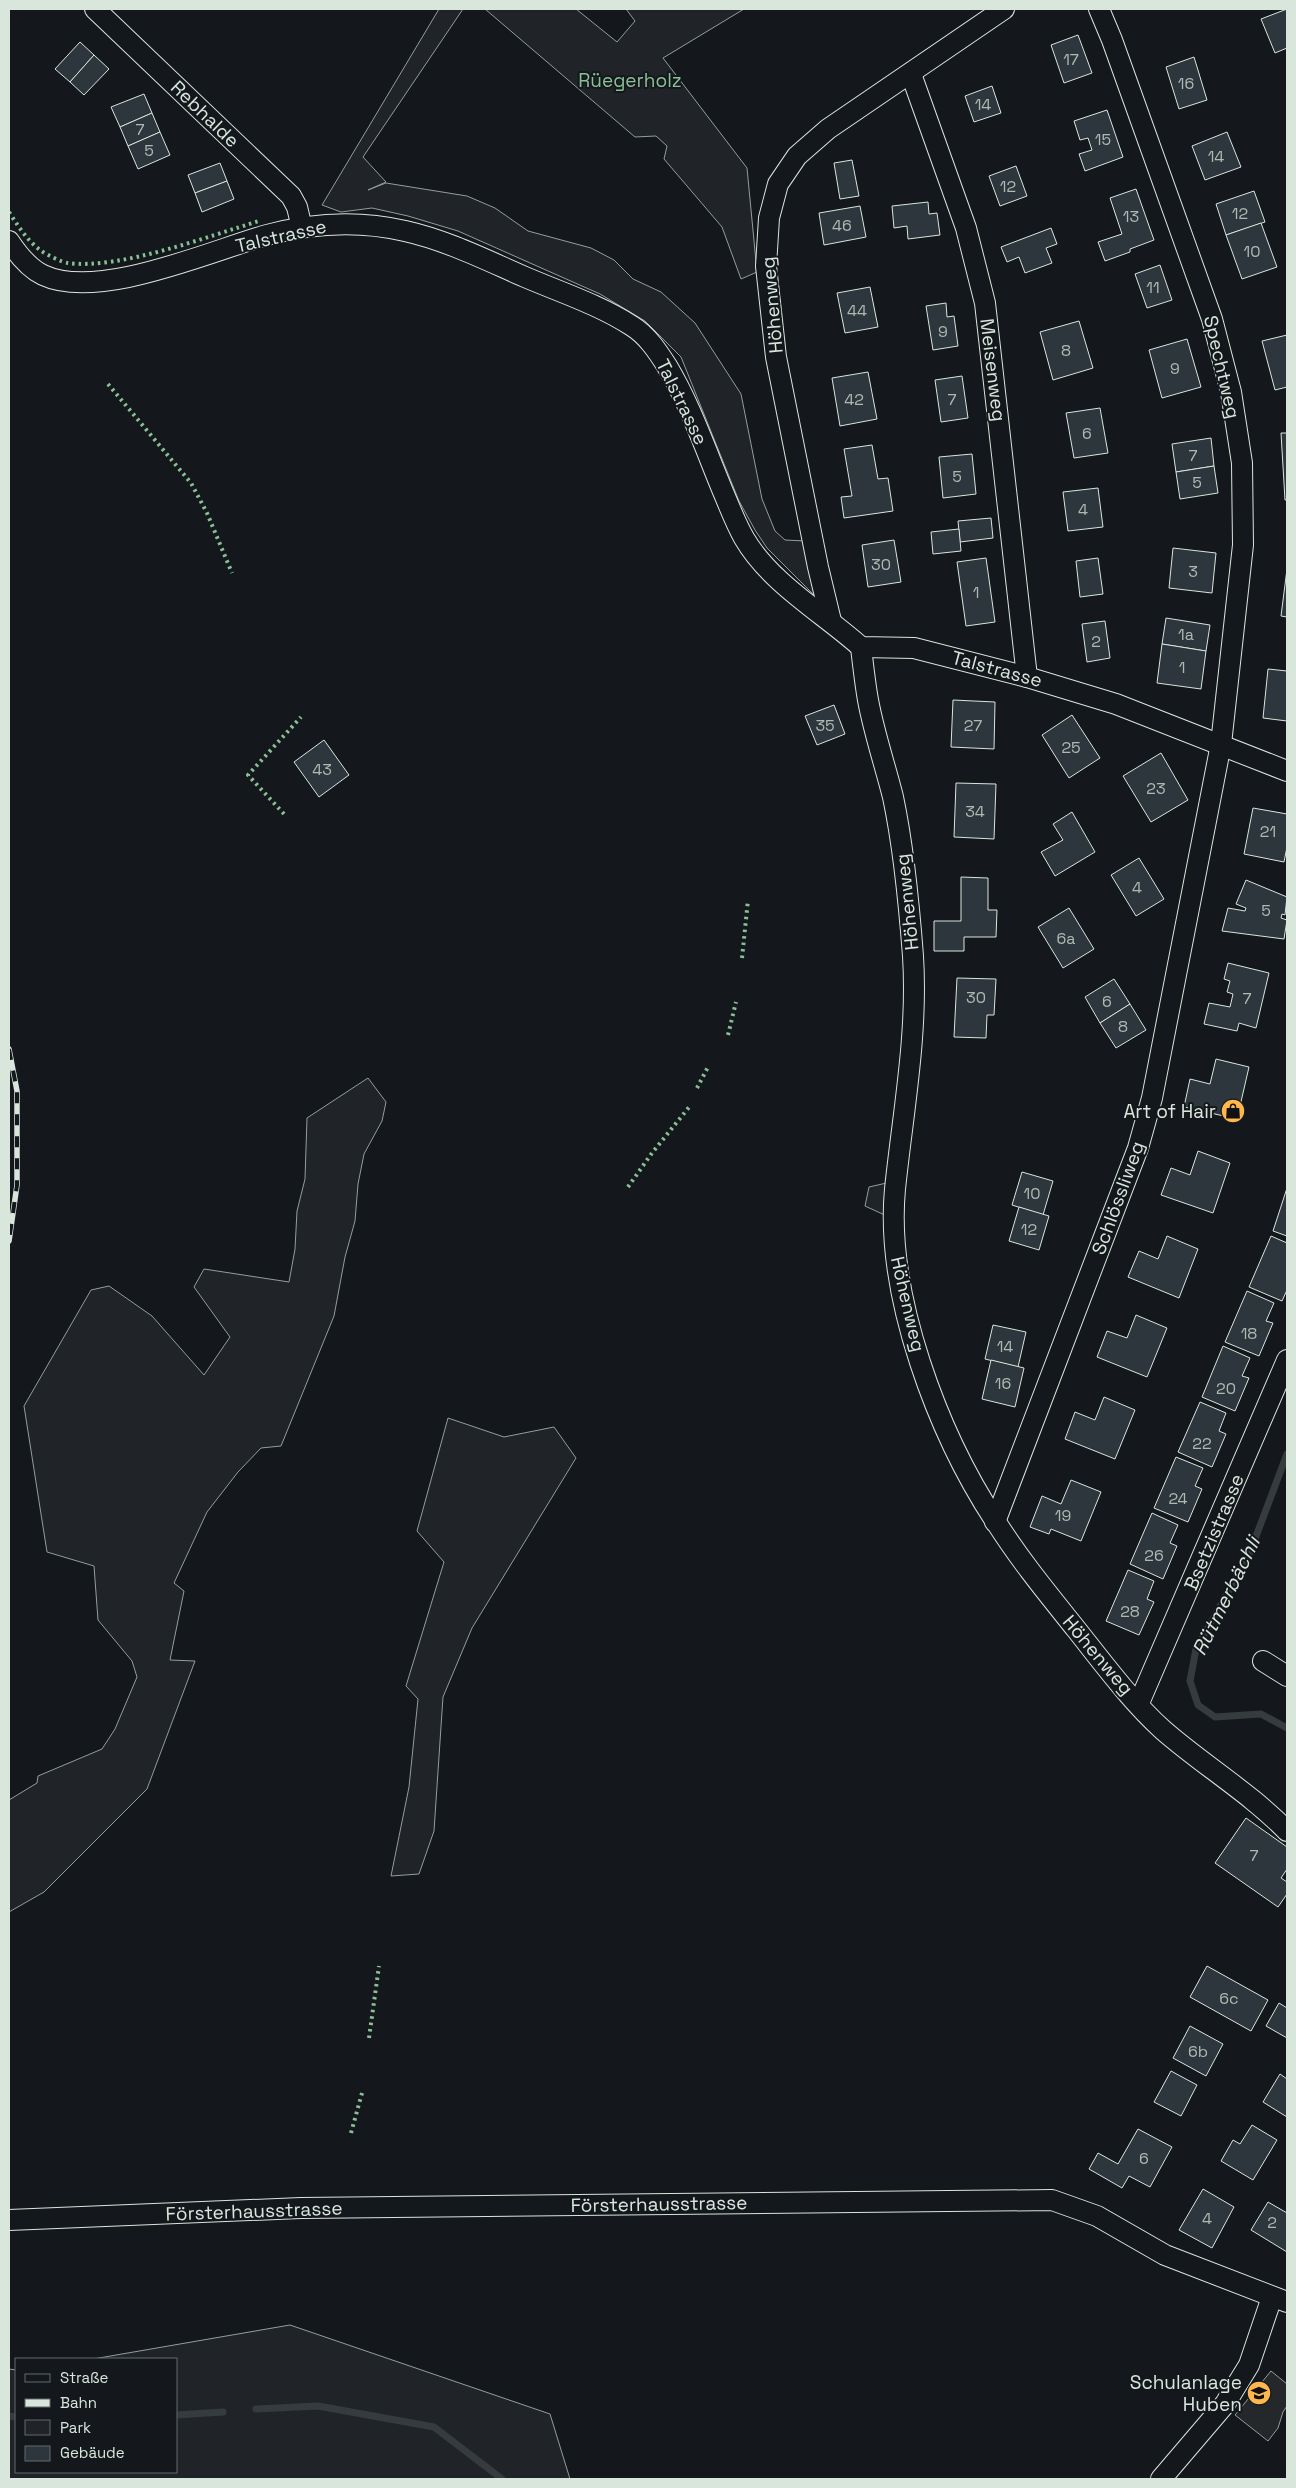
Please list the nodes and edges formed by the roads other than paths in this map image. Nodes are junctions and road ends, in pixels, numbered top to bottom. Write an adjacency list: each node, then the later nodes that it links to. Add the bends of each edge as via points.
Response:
1 (95, 9): 5 (street, Rebhalde, via 291,196 298,207)
2 (1004, 9): 4 (street, Höhenweg)
3 (1099, 9): 10 (street, Spechtweg, via 1212,319 1231,392 1242,463 1243,545)
4 (911, 74): 7 (street, Höhenweg, via 828,129 797,156 778,184 769,218 766,266 776,357); 9 (street, Meisenweg, via 966,228 985,303)
5 (302, 228): 6 (street, Talstrasse, via 266,235 154,271 87,283 65,282 41,274); 7 (street, Talstrasse, via 332,223 362,224 429,237 634,326 652,345 683,396 744,539 765,565 809,607)
6 (9, 241)
7 (832, 621): 8 (street, Talstrasse)
8 (861, 647): 9 (street, Talstrasse, via 914,648); 13 (street, Höhenweg, via 868,703 893,798 902,848 913,961 909,1075 895,1188 896,1260 921,1362 944,1425)
9 (1028, 677): 10 (street, Talstrasse, via 1116,704)
10 (1221, 744): 11 (street, Talstrasse); 13 (street, Schlössliweg, via 1152,1098 1138,1148)
11 (1287, 771)
12 (1287, 1360): 16 (street, Bsetzistrasse)
13 (995, 1522): 16 (street, Höhenweg, via 1095,1654)
14 (1262, 1661): 15 (street)
15 (1287, 1676)
16 (1139, 1703): 17 (street, Höhenweg, via 1162,1729)
17 (1287, 1831)
18 (9, 2220): 19 (street, Försterhausstrasse, via 301,2208 1052,2200 1097,2216 1165,2255)
19 (1280, 2299): 20 (street, via 1249,2365 1225,2404)
20 (1161, 2479)

